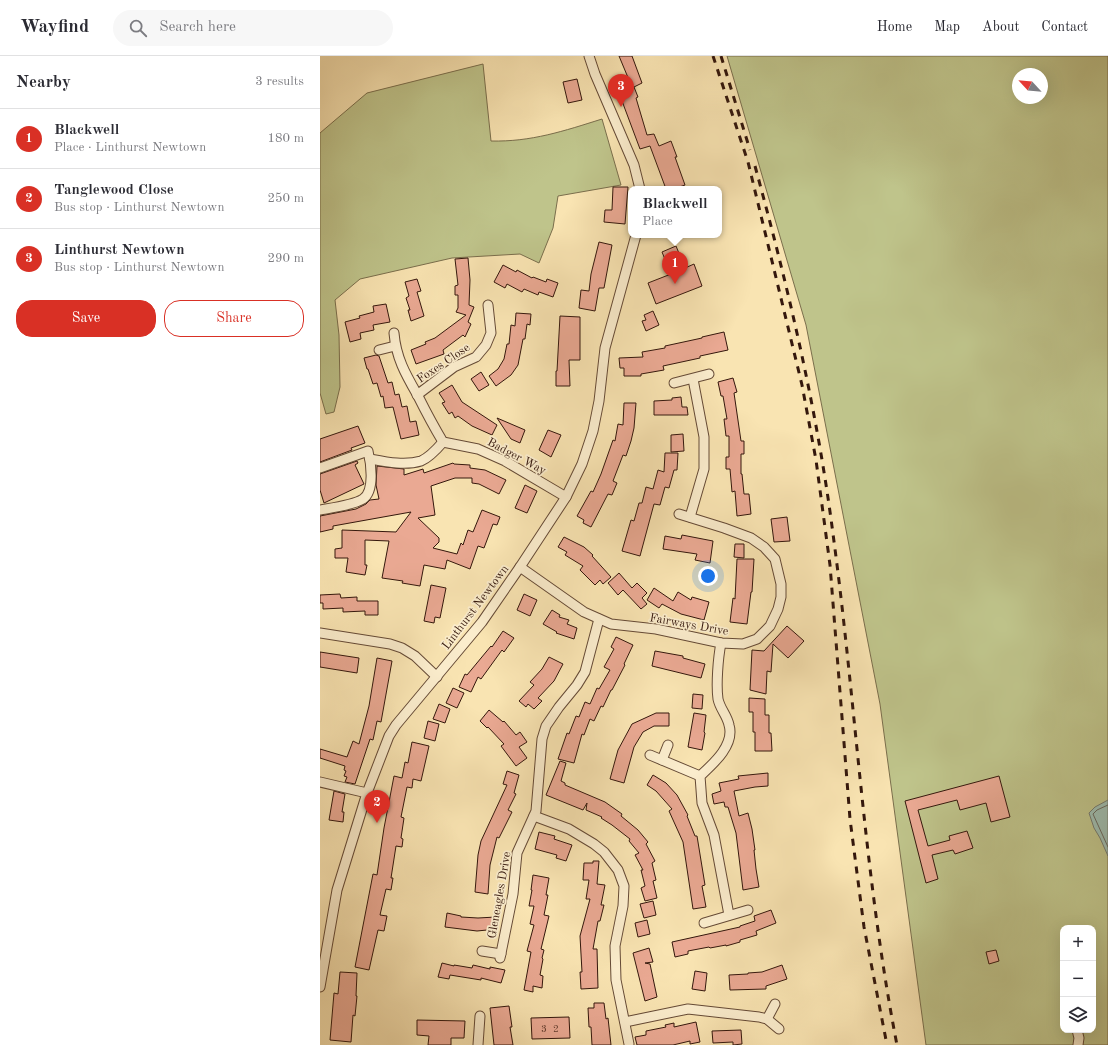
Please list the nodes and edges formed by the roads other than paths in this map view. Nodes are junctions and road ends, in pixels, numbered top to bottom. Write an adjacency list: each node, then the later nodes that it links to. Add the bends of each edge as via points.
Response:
1 (589, 56): 2 (street, via 634,165)
2 (639, 186)
3 (635, 238): 15 (street, Linthurst Newtown, via 605,348 593,431 582,464)
4 (488, 306): 11 (street, Foxes Close, via 491,332 486,345 476,357 454,367)
5 (394, 333): 6 (street)
6 (395, 346): 7 (street); 11 (street, via 398,359)
7 (379, 350)
8 (710, 374): 9 (street)
9 (693, 379): 10 (street); 18 (street, via 704,438 704,469)
10 (674, 382)
11 (417, 394): 12 (street)
12 (444, 442): 13 (street, via 422,460 409,463); 15 (street, Badger Way, via 478,449 505,461)
13 (370, 459): 14 (street, via 368,451); 16 (street, via 371,479 369,492 364,499)
14 (320, 468)
15 (566, 497): 19 (street, Linthurst Newtown)
16 (320, 510)
17 (679, 514): 18 (street, Fairways Drive)
18 (690, 517): 22 (street, Fairways Drive, via 751,538 775,559 781,584 781,597 770,626 757,639 743,644)
19 (520, 567): 20 (street, Fairways Drive, via 584,612); 23 (street, Linthurst Newtown, via 482,622)
20 (599, 619): 22 (street, Fairways Drive, via 611,624 656,629); 30 (street, Gleneagles Drive, via 585,672 546,726 542,740)
21 (320, 633): 23 (street, via 402,648 415,656)
22 (721, 644): 27 (street, via 718,699 729,725 729,736 724,749)
23 (437, 677): 29 (street, Linthurst Newtown, via 389,736)
24 (668, 745): 26 (street)
25 (650, 755): 26 (street)
26 (662, 760): 27 (street)
27 (700, 776): 32 (street, via 702,803 714,835)
28 (320, 782): 29 (street)
29 (367, 793): 35 (street, Linthurst Newtown, via 337,890)
30 (534, 816): 34 (street, Gleneagles Drive, via 517,853 500,956); 39 (street, via 569,829 594,844 618,870 624,886 615,946 616,980)
31 (748, 910): 32 (street)
32 (729, 915): 33 (street)
33 (704, 923)
34 (482, 951)
35 (320, 987)
36 (775, 1004): 38 (street)
37 (480, 1016): 43 (street)
38 (767, 1019): 39 (street, via 688,1009); 40 (street)
39 (625, 1022): 42 (street)
40 (779, 1029)
41 (1078, 1033): 44 (street)
42 (629, 1044)
43 (478, 1045)
44 (1078, 1045)

